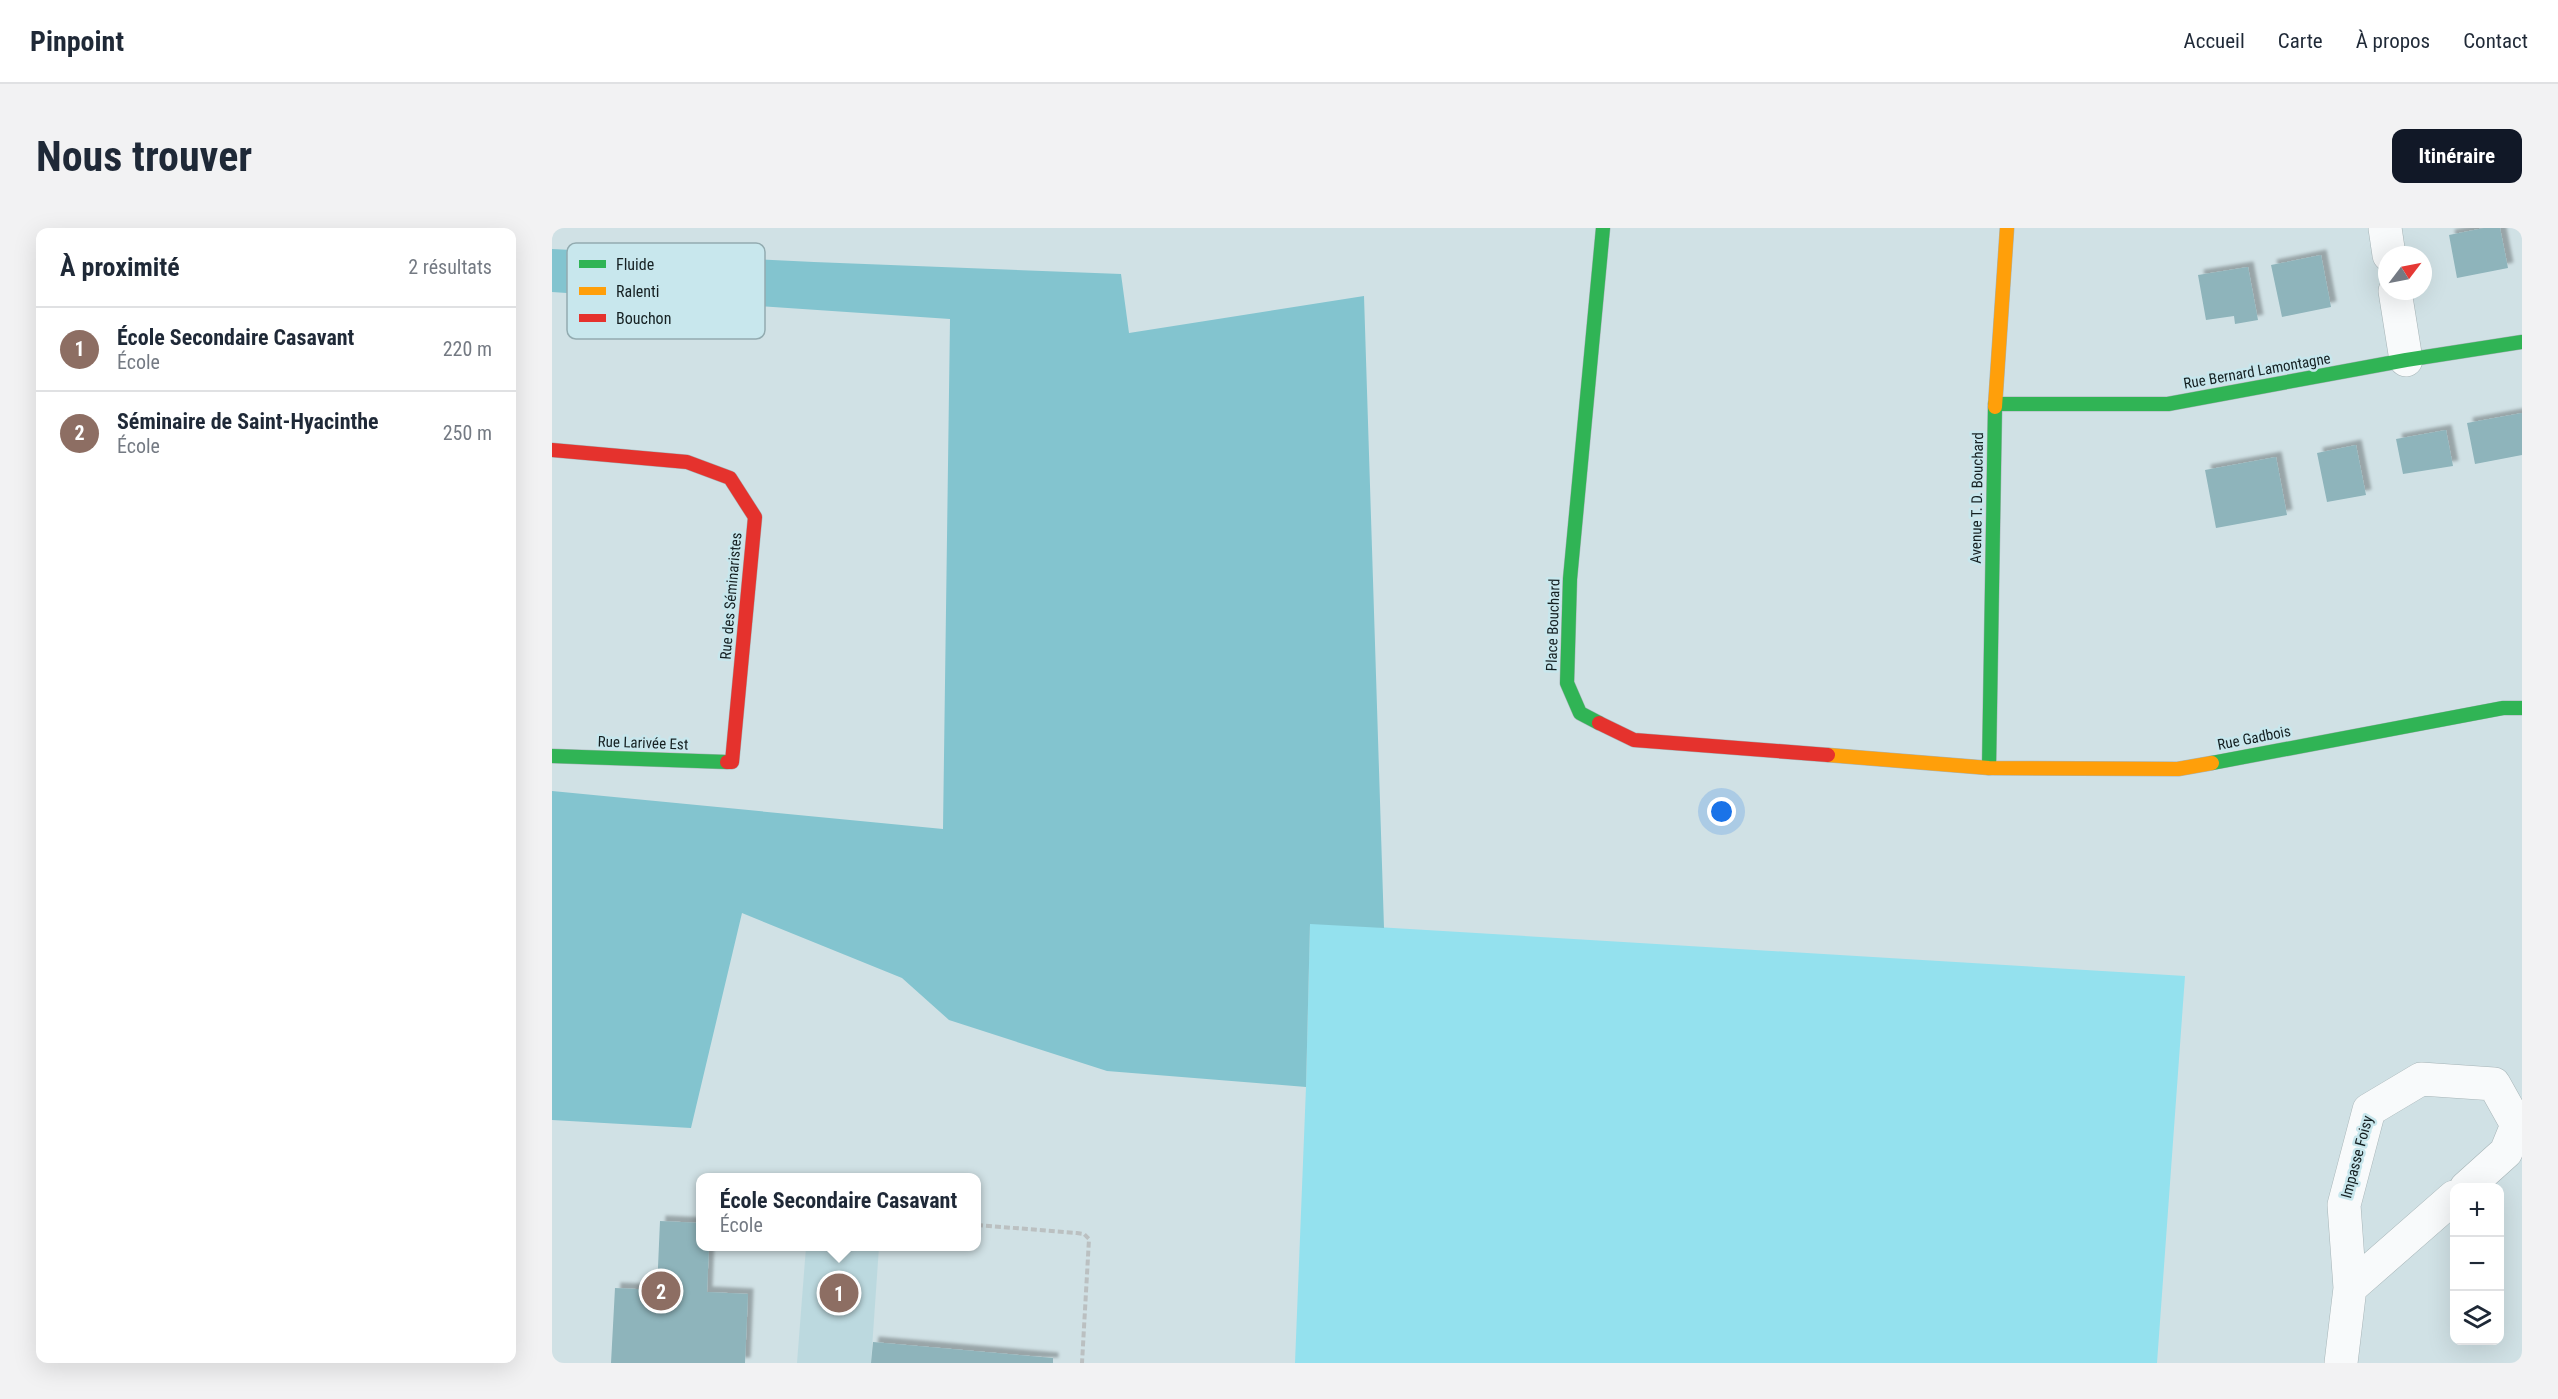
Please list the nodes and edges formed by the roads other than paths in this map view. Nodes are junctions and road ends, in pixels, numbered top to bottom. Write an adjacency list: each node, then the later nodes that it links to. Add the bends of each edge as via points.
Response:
1 (1603, 228): 13 (street, Place Bouchard, via 1570,579 1567,683 1580,713 1634,740)
2 (2007, 228): 8 (street, Avenue T. D. Bouchard)
3 (2385, 228): 4 (street)
4 (2388, 246)
5 (2396, 300): 7 (street)
6 (2522, 342): 7 (street, Rue Bernard Lamontagne)
7 (2406, 360): 8 (street, Rue Bernard Lamontagne, via 2168,404)
8 (1995, 404): 13 (street, Avenue T. D. Bouchard)
9 (552, 450): 12 (street, Rue des Séminaristes, via 687,462 730,478 755,518)
10 (2522, 708): 13 (street, Rue Gadbois, via 2503,708 2178,770)
11 (552, 756): 12 (street, Rue Larivée Est)
12 (732, 762)
13 (1989, 768)
14 (2472, 1183): 16 (street, Impasse Foisy, via 2506,1152 2517,1125 2494,1084 2421,1079 2368,1110 2344,1205)
15 (2450, 1200): 16 (street)
16 (2350, 1288): 17 (street, Impasse Foisy)
17 (2342, 1363)

